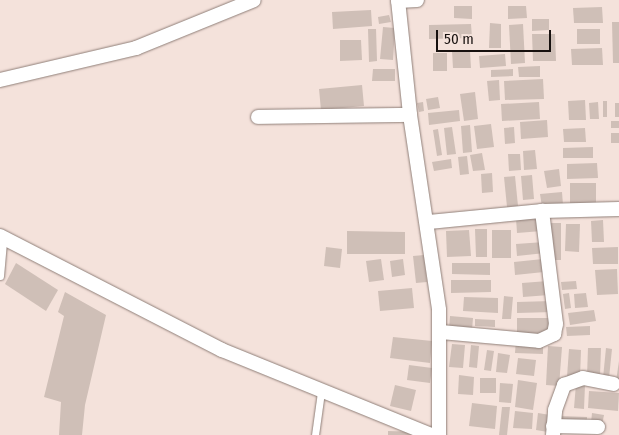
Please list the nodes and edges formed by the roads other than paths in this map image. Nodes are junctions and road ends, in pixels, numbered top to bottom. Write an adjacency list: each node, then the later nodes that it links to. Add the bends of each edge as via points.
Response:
1 (254, 0): 4 (street, via 136,48)
2 (417, 0): 3 (street)
3 (398, 1): 5 (street)
4 (0, 80)
5 (410, 115): 6 (street); 9 (street)
6 (258, 117)
7 (619, 209): 8 (street)
8 (542, 211): 9 (street); 12 (street, via 556,324 554,334 539,341)
9 (429, 222): 12 (street)
10 (2, 237): 11 (lane); 14 (street, via 166,323)
11 (0, 276)
12 (441, 332): 19 (street)
13 (613, 384): 16 (street, via 583,378 572,379 564,385)
14 (321, 392): 17 (lane); 18 (street)
15 (598, 427): 16 (street)
16 (553, 431)
17 (314, 435)
18 (431, 435)
19 (439, 435)

